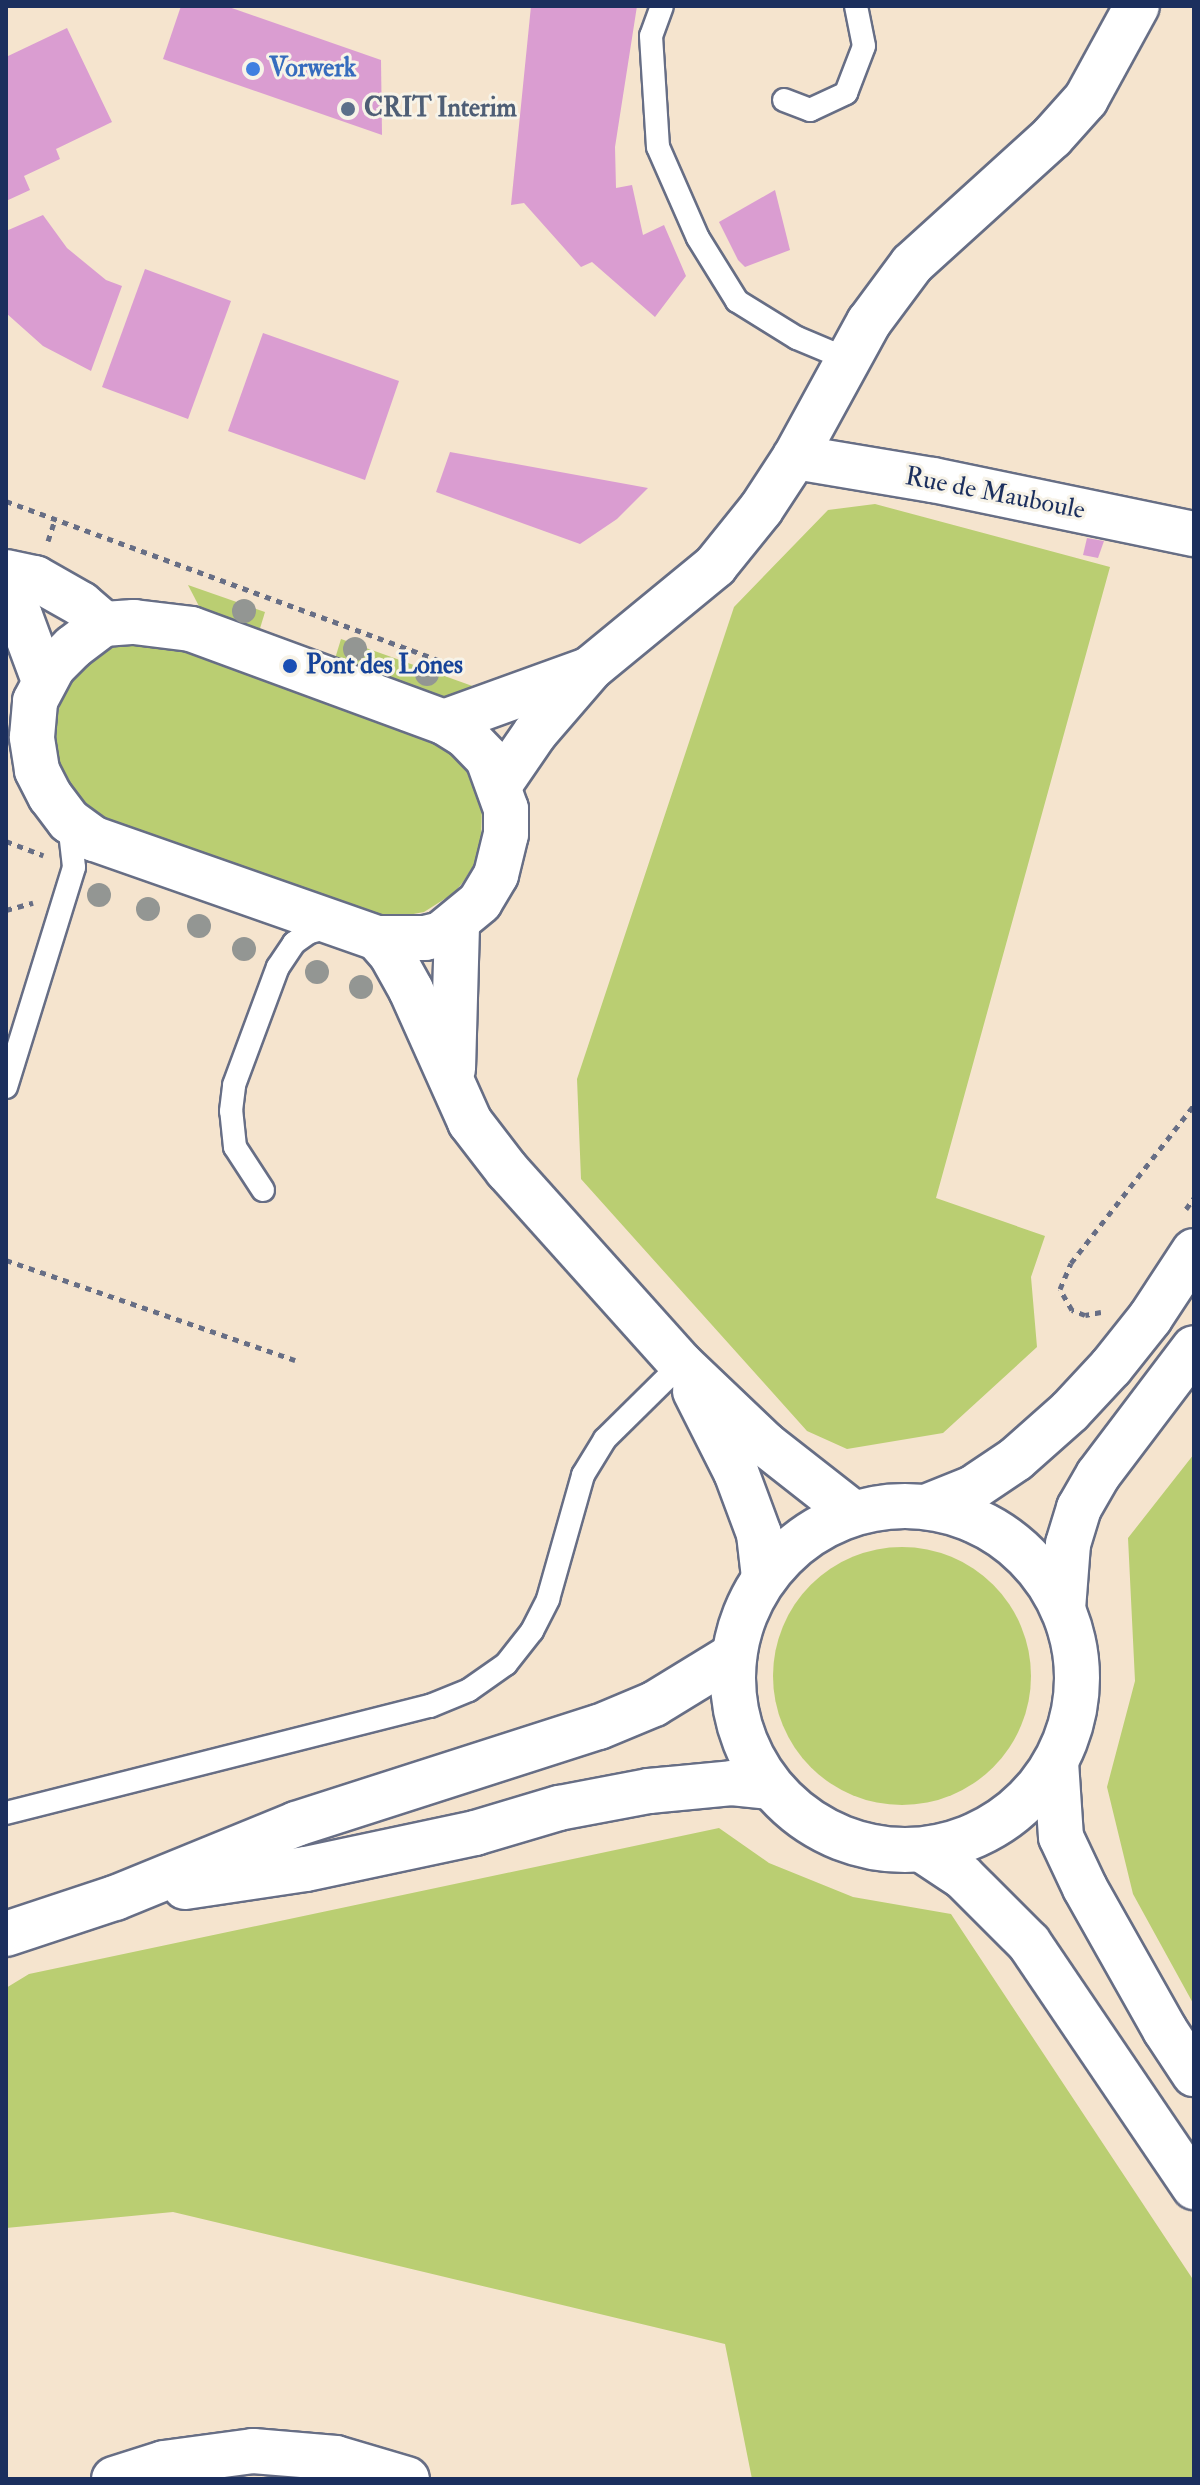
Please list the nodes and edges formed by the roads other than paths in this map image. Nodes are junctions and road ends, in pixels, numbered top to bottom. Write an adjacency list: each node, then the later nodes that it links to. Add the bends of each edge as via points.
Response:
1 (662, 6): 5 (lane, via 651,36 658,147 698,238 737,301 797,338)
2 (856, 6): 4 (lane, via 864,46 846,93 810,110)
3 (1137, 6): 5 (main road, via 1086,99 1052,137 912,264)
4 (784, 100)
5 (847, 359): 6 (main road)
6 (795, 457): 7 (main road, Rue de Mauboule); 11 (main road, via 715,566)
7 (1194, 534)
8 (6, 572): 10 (main road, via 35,578)
9 (6, 593): 12 (main road)
10 (104, 624): 12 (main road, via 73,647); 13 (main road, via 165,623 191,629)
11 (591, 668): 13 (main road); 14 (main road)
12 (44, 681): 15 (main road, via 35,701 32,737 37,770)
13 (444, 722): 14 (main road, via 488,759)
14 (500, 784): 16 (main road, via 506,834 496,875 480,902)
15 (63, 841): 17 (main road, via 94,839); 20 (lane, via 74,867)
16 (457, 923): 18 (main road, via 425,938); 19 (main road)
17 (336, 925): 18 (main road); 21 (lane, via 294,943 278,967 234,1085 235,1147)
18 (377, 938): 19 (main road, via 411,990)
19 (453, 1083): 24 (main road, via 470,1122 507,1170)
20 (6, 1087)
21 (263, 1190)
22 (1194, 1251): 25 (main road, via 1150,1318 1070,1411 1016,1459 973,1488)
23 (1194, 1348): 28 (main road, via 1079,1508 1068,1544)
24 (681, 1364): 26 (main road, via 765,1444); 27 (main road, via 736,1472 759,1534); 32 (lane, via 605,1439 583,1475 548,1599 532,1631 506,1664 469,1690 430,1706)
25 (926, 1507): 26 (main road, via 889,1506); 28 (main road, via 961,1514 1022,1551)
26 (853, 1513): 27 (main road, via 819,1528)
27 (764, 1577): 29 (main road, via 750,1601)
28 (1063, 1609): 30 (main road, via 1074,1647 1077,1686)
29 (734, 1655): 31 (main road, via 734,1702 746,1747); 34 (main road, via 654,1704 599,1727 296,1824)
30 (1056, 1762): 33 (main road, via 1037,1789 985,1831); 36 (main road, via 1061,1837 1092,1901)
31 (771, 1787): 33 (main road, via 801,1817 838,1838 879,1849); 34 (main road, via 732,1783 649,1791 306,1869)
32 (6, 1813)
33 (922, 1850): 37 (main road, via 963,1877 1029,1943)
34 (115, 1898): 35 (main road)
35 (6, 1934)
36 (1194, 2074)
37 (1194, 2187)
38 (114, 2479): 41 (main road, via 164,2463 253,2451 336,2458)
39 (259, 2479): 40 (main road)
40 (288, 2479)
41 (407, 2479)

